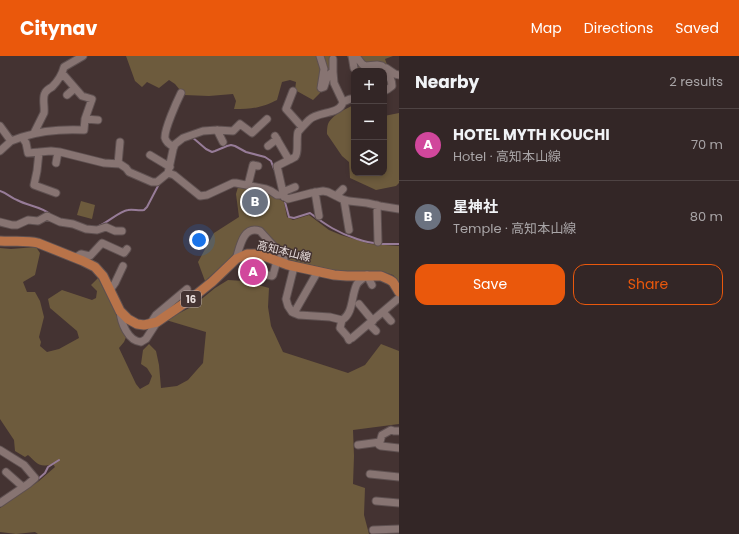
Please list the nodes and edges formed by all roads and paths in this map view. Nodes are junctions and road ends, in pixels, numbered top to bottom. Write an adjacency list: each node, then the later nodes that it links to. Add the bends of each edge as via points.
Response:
1 (320, 56): 8 (street, via 324,69 322,88)
2 (352, 56): 7 (street)
3 (356, 56): 6 (street, via 365,66)
4 (79, 57): 9 (street, via 64,67)
5 (333, 59): 8 (street)
6 (382, 66): 11 (street)
7 (354, 68)
8 (333, 72): 18 (street, via 334,83)
9 (62, 73): 12 (street); 25 (street, via 45,93 44,113)
10 (387, 73): 13 (street, via 392,86)
11 (399, 75)
12 (75, 88): 16 (street); 19 (street, via 82,96 92,99)
13 (387, 89)
14 (294, 91): 23 (street, via 286,109)
15 (181, 93): 31 (street, via 165,138)
16 (67, 95)
17 (351, 98): 18 (street)
18 (343, 102): 23 (street, via 341,107 333,112 315,116)
19 (85, 119): 21 (street); 25 (street, via 84,130 66,129)
20 (267, 119): 24 (street, via 252,133 240,124 233,131)
21 (98, 120)
22 (0, 126): 27 (street)
23 (302, 127): 36 (street, via 298,132 297,154)
24 (217, 130): 29 (street); 31 (street, via 203,131 183,138)
25 (34, 133): 26 (street)
26 (22, 137): 27 (street); 33 (street, via 28,153)
27 (11, 141): 32 (street)
28 (120, 142): 38 (street)
29 (223, 142)
30 (268, 146): 36 (street, via 276,138)
31 (174, 147): 40 (street)
32 (0, 150)
33 (39, 152): 34 (street); 45 (street, via 34,185)
34 (58, 152): 37 (street); 38 (street)
35 (150, 155): 40 (street)
36 (289, 160): 46 (street, via 277,166)
37 (56, 163)
38 (118, 164): 40 (street, via 152,182 157,182)
39 (258, 166): 41 (street, via 253,165)
40 (171, 172): 41 (street, via 200,196 236,183)
41 (248, 185): 46 (street, via 266,188 277,195)
42 (295, 187): 46 (street)
43 (343, 189): 47 (street)
44 (315, 192): 46 (street, via 290,199); 47 (street, via 328,192); 51 (street)
45 (56, 193)
46 (283, 194)
47 (336, 196): 48 (street)
48 (344, 200): 49 (street); 53 (street)
49 (377, 205): 50 (street); 56 (street)
50 (399, 209)
51 (319, 216)
52 (0, 222): 54 (street, via 17,225 28,220 38,221 46,216 52,216 54,220 86,229 97,230 106,227)
53 (349, 230)
54 (122, 231)
55 (0, 241): 58 (main road, via 38,242)
56 (378, 242)
57 (127, 248): 58 (street, via 124,253 102,244 90,256 81,254)
58 (75, 258): 67 (main road, via 94,267 103,276)
59 (236, 259): 60 (main road, 高知本山線 / 16, via 254,254); 60 (street, via 245,235 256,229 280,253); 77 (main road, 高知本山線 / 16, via 192,298)
60 (284, 263): 62 (main road, 高知本山線 / 16); 63 (street, via 272,276 246,270); 73 (street, via 293,271 286,299)
61 (123, 266): 67 (street)
62 (318, 271): 64 (main road, 高知本山線 / 16, via 340,276); 73 (street)
63 (243, 272)
64 (367, 275): 65 (street); 68 (main road, 高知本山線 / 16, via 388,278); 74 (street, via 357,283 349,312)
65 (372, 285)
66 (187, 289): 77 (street, via 156,315)
67 (110, 290): 71 (main road)
68 (399, 292)
69 (399, 298): 72 (street)
70 (359, 304): 76 (street)
71 (120, 311): 77 (main road, via 137,324); 77 (street, via 120,318 136,341 146,339)
72 (383, 312): 75 (street); 76 (street)
73 (294, 313): 74 (street)
74 (342, 320): 76 (street, via 340,328 351,339)
75 (391, 321)
76 (371, 322): 78 (street)
77 (154, 323)
78 (376, 331)
79 (399, 431): 80 (street, via 391,430 382,434)
80 (380, 442): 81 (street); 83 (street, via 381,446)
81 (358, 445)
82 (1, 448): 87 (street, via 24,465 35,478)
83 (399, 448)
84 (6, 472): 87 (street)
85 (370, 474): 86 (street)
86 (399, 477)
87 (23, 487): 89 (street)
88 (376, 501): 90 (street)
89 (0, 503)
90 (399, 504)
91 (373, 530): 92 (street)
92 (399, 530): 93 (street)
93 (398, 534)

